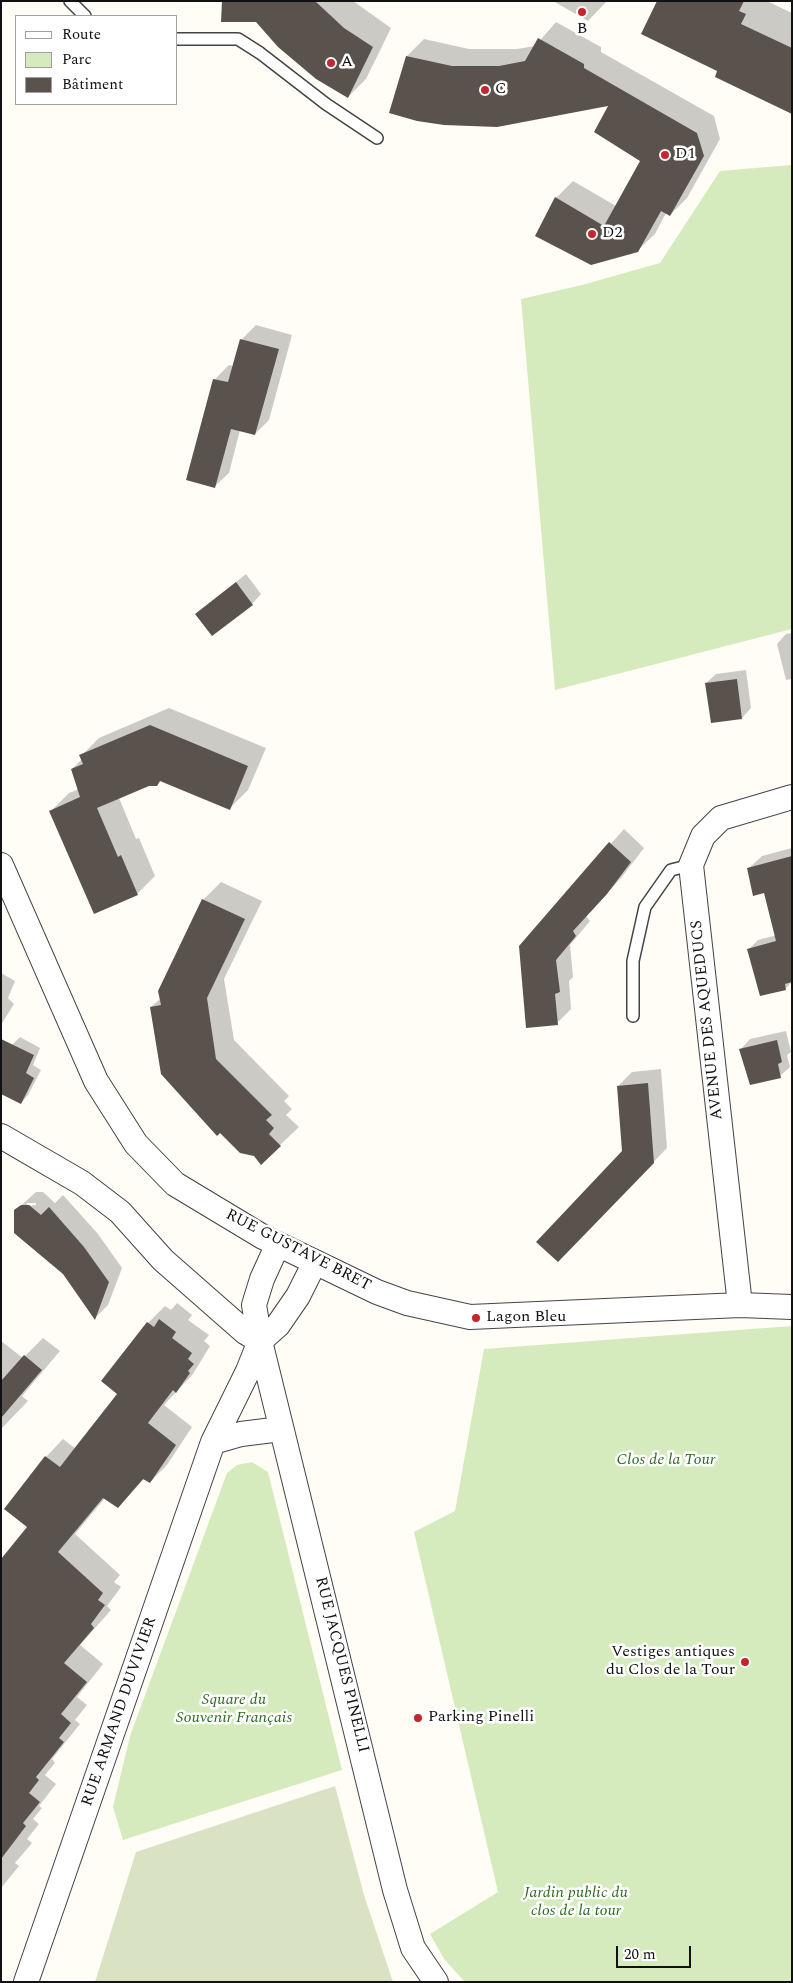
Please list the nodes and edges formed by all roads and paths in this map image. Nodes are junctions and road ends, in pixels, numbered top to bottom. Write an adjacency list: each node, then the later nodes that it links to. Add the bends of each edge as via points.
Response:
1 (70, 1): 2 (lane)
2 (84, 15)
3 (178, 39): 4 (lane, via 238,39)
4 (378, 138)
5 (792, 797): 7 (street, AVENUE DES AQUEDUCS, via 721,818 703,836)
6 (1, 865): 10 (street, RUE GUSTAVE BRET, via 96,1081 136,1144 175,1184)
7 (691, 865): 8 (lane, via 671,870 645,907 633,962); 12 (street, AVENUE DES AQUEDUCS)
8 (633, 1016)
9 (1, 1136): 14 (street, via 82,1183 120,1212 163,1260 245,1332)
10 (278, 1244): 11 (street, RUE GUSTAVE BRET); 14 (street, RUE JACQUES PINELLI, via 254,1306)
11 (315, 1262): 12 (street, RUE GUSTAVE BRET, via 407,1303 476,1318); 14 (street, via 298,1296 278,1324)
12 (740, 1305): 13 (street, RUE GUSTAVE BRET)
13 (792, 1307)
14 (260, 1341): 15 (street, RUE JACQUES PINELLI); 16 (street, RUE ARMAND DUVIVIER)
15 (280, 1429): 16 (street, via 241,1434); 18 (street, RUE JACQUES PINELLI, via 395,1890 413,1948)
16 (213, 1442): 17 (street, RUE ARMAND DUVIVIER)
17 (26, 1982)
18 (436, 1982)

